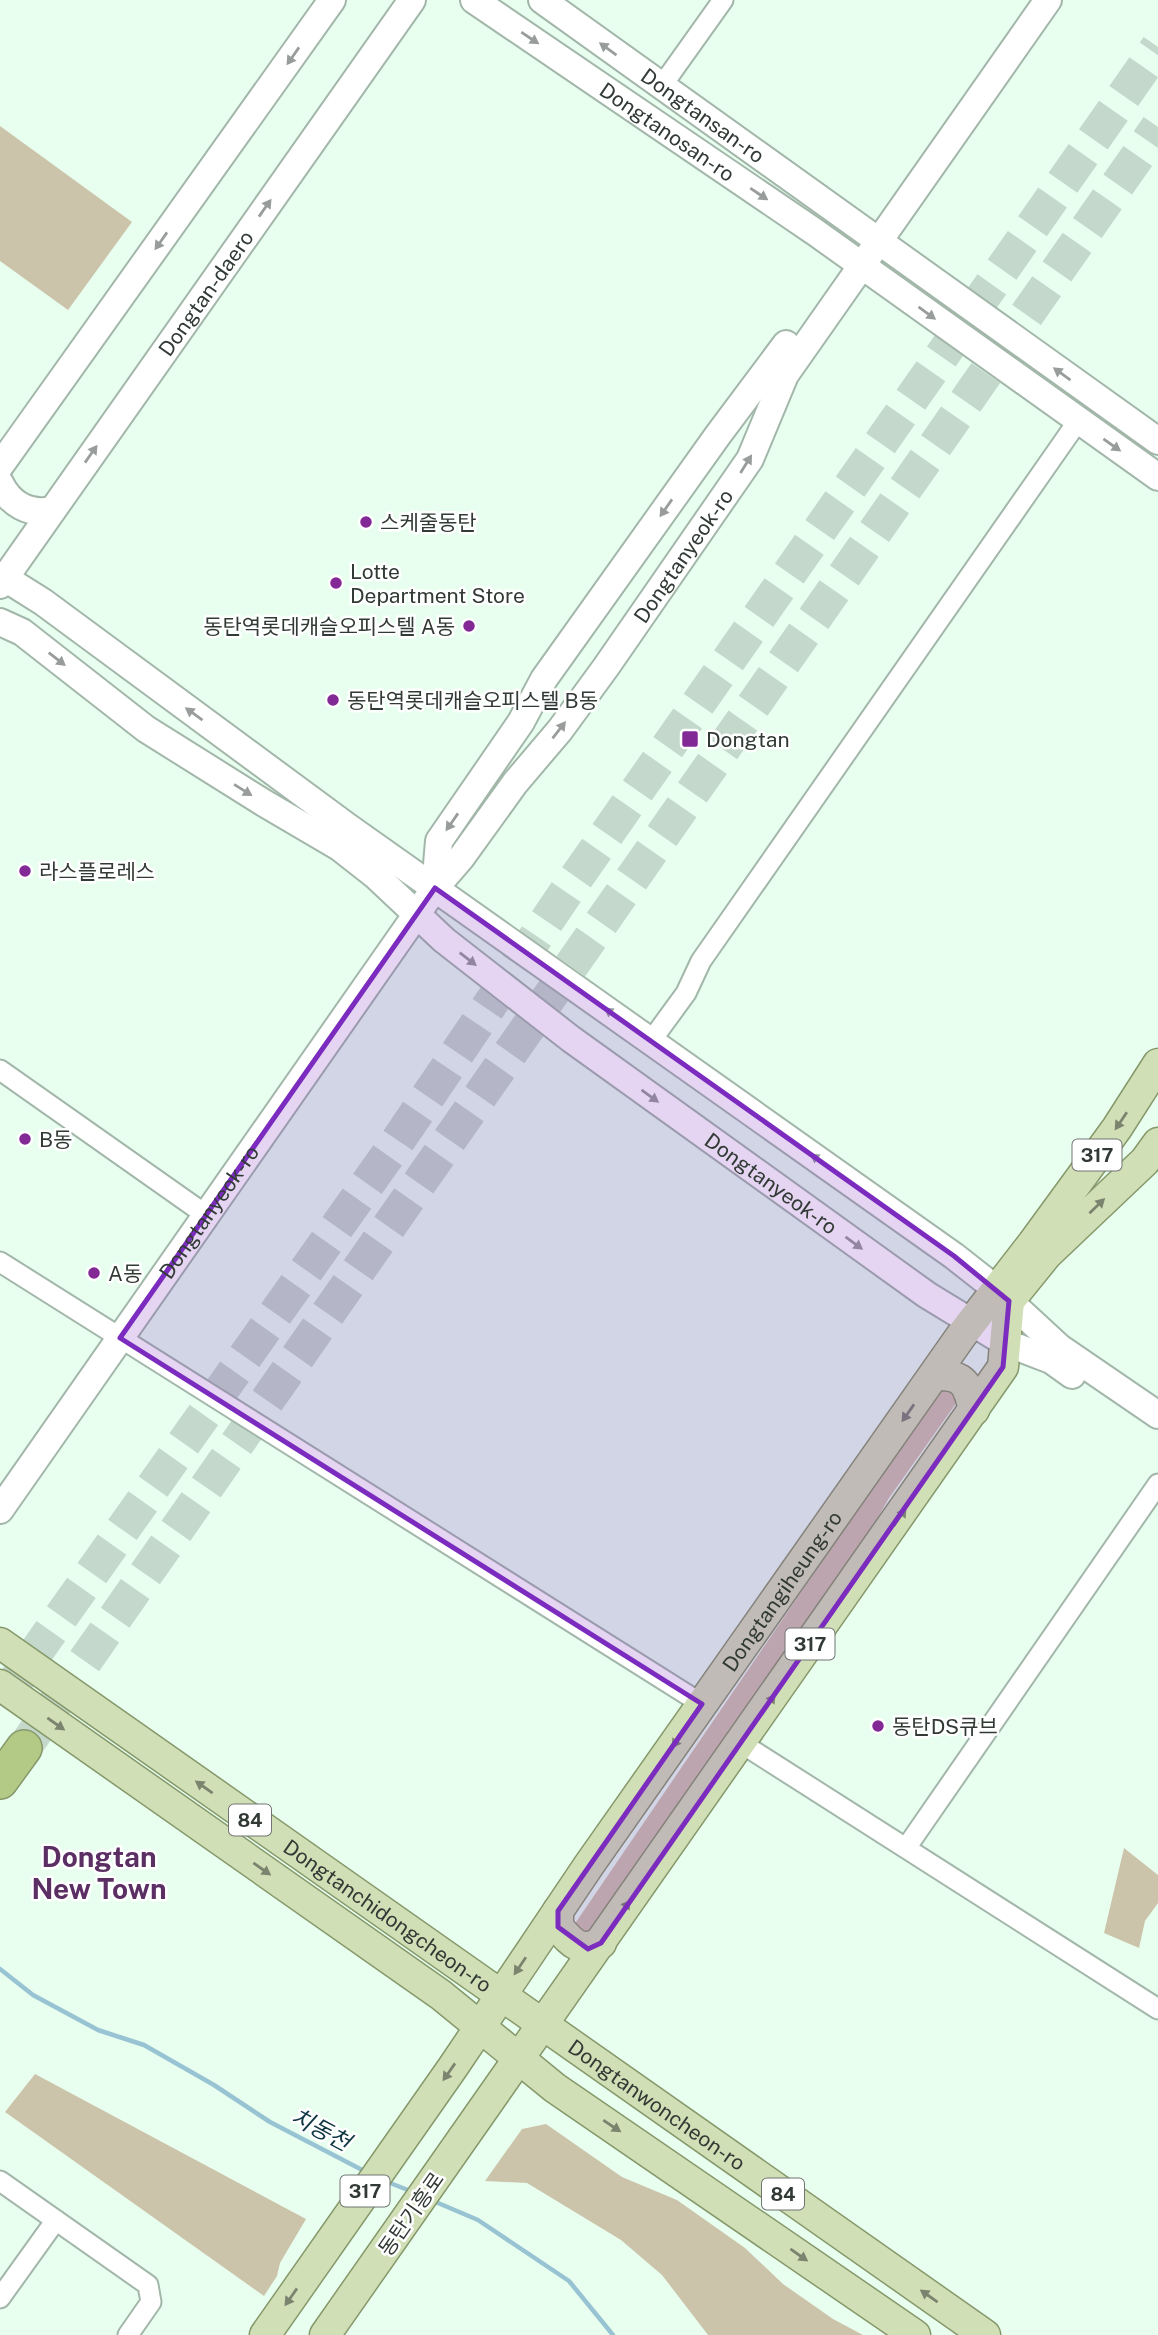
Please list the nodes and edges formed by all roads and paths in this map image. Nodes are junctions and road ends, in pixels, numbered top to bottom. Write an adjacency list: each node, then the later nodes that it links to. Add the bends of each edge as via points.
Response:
1 (332, 0): 13 (street, one-way to 13)
2 (412, 0): 16 (street, Dongtan-daero, one-way to 2)
3 (474, 0): 7 (street, Dongtanosan-ro)
4 (542, 0): 8 (street, Dongtansan-ro, one-way to 4)
5 (723, 0): 8 (street)
6 (1048, 0): 9 (street, Dongtanyeok-ro, via 902,205)
7 (503, 10): 10 (street, Dongtanosan-ro, one-way to 10)
8 (661, 87): 9 (street, Dongtansan-ro)
9 (872, 235): 10 (street, Dongtanyeok-ro); 12 (street, one-way to 9)
10 (853, 260): 11 (street, Dongtanosan-ro, one-way to 11); 19 (street, Dongtanyeok-ro, one-way to 19, via 710,446 544,680); 20 (street, Dongtanyeok-ro, one-way to 10, via 606,667 750,459 785,375)
11 (1077, 421): 14 (street, one-way to 14); 24 (street, via 701,961)
12 (1158, 441)
13 (0, 466)
14 (1158, 477)
15 (0, 483): 16 (street, via 20,507 37,513)
16 (52, 510): 17 (street, Dongtan-daero)
17 (2, 579): 21 (street, one-way to 17, via 43,602)
18 (0, 622): 21 (street, Dongtanyeok-ro, one-way to 21, via 22,632 146,729 264,803)
19 (491, 766): 20 (street); 22 (street, Dongtanyeok-ro, one-way to 22, via 439,841)
20 (515, 783): 22 (street, Dongtanyeok-ro)
21 (343, 837): 22 (street, via 389,856); 23 (street, Dongtanyeok-ro)
22 (435, 887): 23 (street, Dongtanyeok-ro); 24 (street, one-way to 22)
23 (416, 914): 28 (street, Dongtanyeok-ro); 31 (street, Dongtanyeok-ro, one-way to 31, via 572,1039 926,1296)
24 (651, 1041): 30 (street, one-way to 24)
25 (1158, 1064): 30 (main road, Dongtangiheung-ro / 317, one-way to 30)
26 (0, 1070): 28 (street)
27 (1158, 1143): 30 (main road, Dongtangiheung-ro / 317, one-way to 27, via 1145,1161)
28 (206, 1215): 32 (street, Dongtanyeok-ro)
29 (0, 1262): 32 (street)
30 (1002, 1295): 31 (main road, Dongtangiheung-ro / 317); 33 (main road, Dongtangiheung-ro / 317); 36 (street, via 1060,1348)
31 (971, 1323): 33 (street, Dongtanyeok-ro); 34 (main road, Dongtangiheung-ro / 317)
32 (120, 1338): 39 (street, Dongtanyeok-ro); 42 (street)
33 (1004, 1342): 35 (main road, Dongtangiheung-ro / 317, via 1003,1367); 37 (street, Dongtanyeok-ro, via 1051,1360)
34 (935, 1375): 35 (main road, via 961,1379); 42 (main road, Dongtangiheung-ro / 317, one-way to 42)
35 (974, 1410): 43 (main road, Dongtangiheung-ro / 317, one-way to 35)
36 (1158, 1415)
37 (1158, 1433)
38 (1158, 1485): 46 (street)
39 (0, 1510)
40 (0, 1643): 49 (main road, Dongtanchidongcheon-ro / 84, one-way to 40)
41 (0, 1685): 51 (main road, Dongtanchidongcheon-ro / 84, one-way to 51, via 442,1995)
42 (702, 1704): 47 (main road, Dongtangiheung-ro / 317, one-way to 47)
43 (741, 1742): 46 (street); 48 (main road, Dongtangiheung-ro / 317, one-way to 43)
44 (24, 1748): 45 (highway)
45 (0, 1782)
46 (906, 1848): 50 (street)
47 (558, 1911): 48 (main road, via 558,1927 579,1947 589,1949); 49 (main road, Dongtangiheung-ro / 317, one-way to 49)
48 (601, 1943): 52 (main road, Dongtangiheung-ro / 317)
49 (501, 1995): 51 (main road, Dongtangiheung-ro / 317); 52 (main road, Dongtanwoncheon-ro / 84)
50 (1158, 2009)
51 (479, 2026): 53 (main road, Dongtanwoncheon-ro / 84); 59 (main road, Dongtangiheung-ro / 317, one-way to 59)
52 (543, 2026): 53 (main road, Dongtangiheung-ro / 317); 62 (main road, Dongtanwoncheon-ro / 84, one-way to 52)
53 (520, 2059): 54 (main road, Dongtangiheung-ro / 317); 61 (main road, Dongtanwoncheon-ro / 84, one-way to 61, via 555,2088)
54 (459, 2146): 60 (main road, 동탄기흥로 / 317)
55 (0, 2181): 56 (street)
56 (56, 2220): 57 (street); 58 (street, via 148,2285 152,2302)
57 (0, 2298)
58 (128, 2335)
59 (265, 2335)
60 (325, 2335)
61 (915, 2335)
62 (985, 2335)

